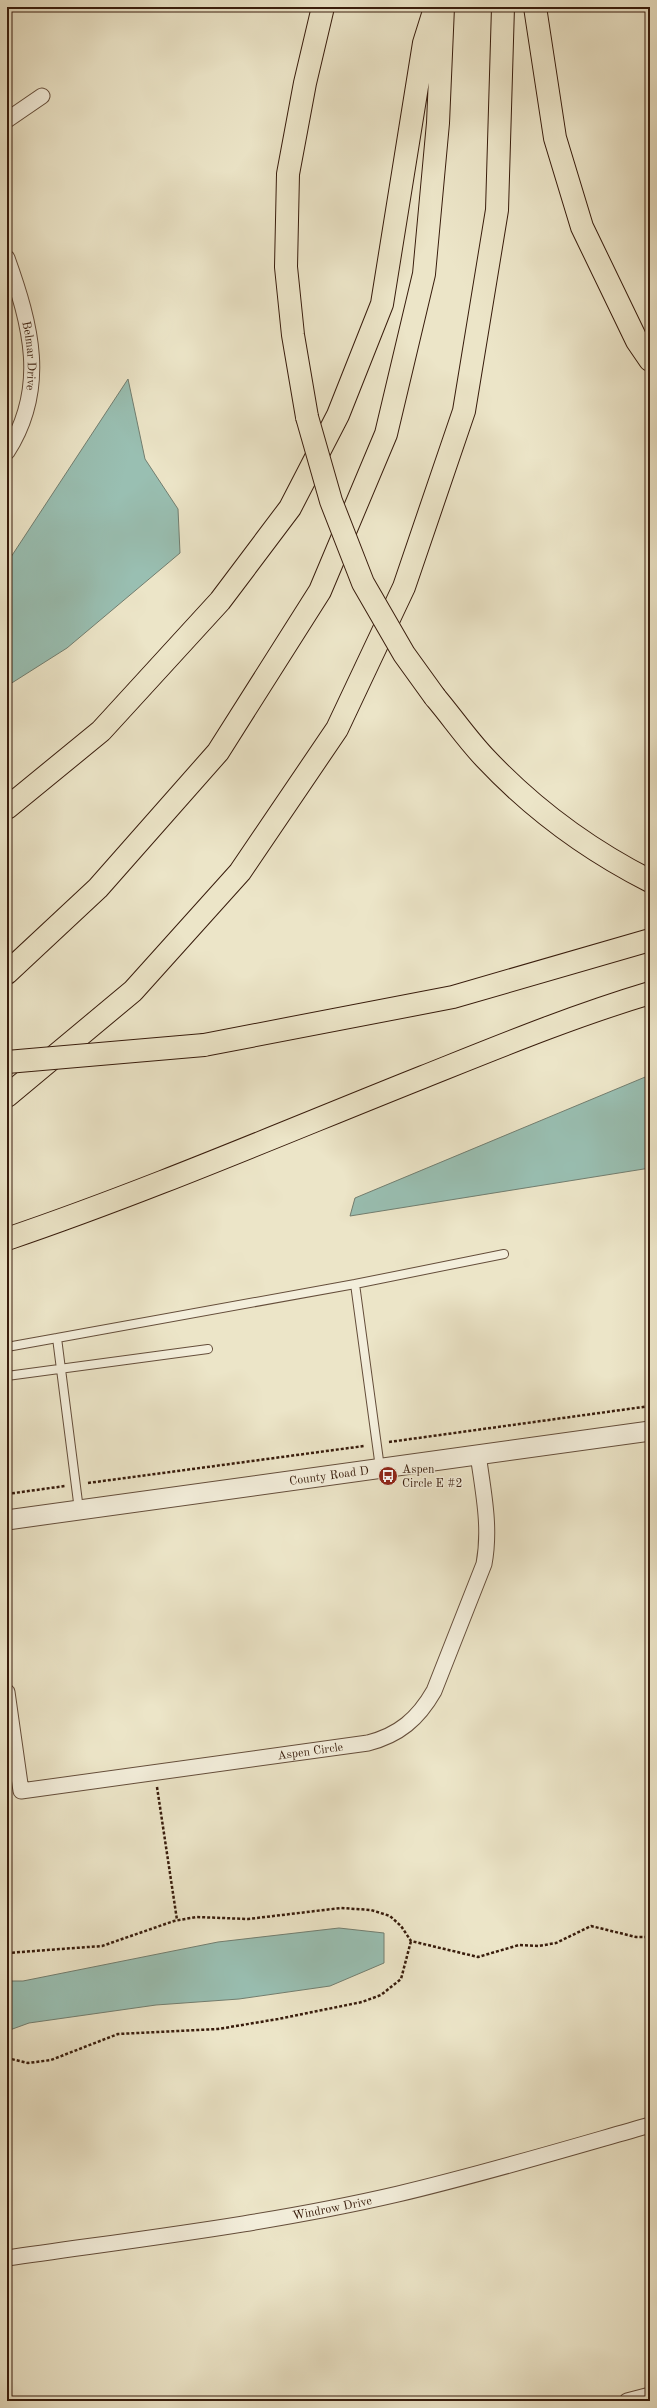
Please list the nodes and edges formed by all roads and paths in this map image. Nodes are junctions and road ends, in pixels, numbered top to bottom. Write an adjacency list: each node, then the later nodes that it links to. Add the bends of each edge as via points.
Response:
1 (324, 7): 12 (highway, bridge, via 305,83 288,174 286,267 293,335 307,417 330,500 363,583 404,654 485,758 581,842)
2 (435, 7): 11 (highway, via 424,42 382,304 338,415 290,508 220,601 101,731)
3 (443, 7): 14 (highway, via 438,124 424,274 386,434 320,591 218,752 98,888)
4 (503, 7): 17 (highway, via 497,210 464,411 404,587 337,729 240,872 133,991)
5 (535, 7): 9 (highway, via 555,138 582,227 637,341)
6 (42, 96): 7 (street)
7 (7, 120)
8 (7, 258): 10 (street, Belmar Drive, via 30,333 33,372 30,397 23,420)
9 (650, 360)
10 (7, 452)
11 (7, 808)
12 (650, 881)
13 (650, 940): 16 (highway, bridge, via 453,997 204,1044)
14 (7, 973)
15 (650, 993): 18 (highway, via 611,1004 460,1062 132,1196)
16 (7, 1062)
17 (7, 1096)
18 (7, 1239)
19 (504, 1254): 20 (lane)
20 (356, 1284): 21 (lane); 28 (lane)
21 (57, 1338): 22 (lane); 24 (lane)
22 (7, 1347)
23 (208, 1349): 24 (lane)
24 (61, 1368): 25 (lane); 31 (lane)
25 (7, 1376)
26 (650, 1406): 28 (path)
27 (650, 1430): 29 (street, County Road D)
28 (377, 1444): 30 (lane); 31 (path)
29 (478, 1454): 30 (street, County Road D); 36 (street, Aspen Circle, via 488,1524 484,1564 434,1691 425,1708 412,1721 397,1732 368,1743)
30 (380, 1468): 33 (street, County Road D)
31 (76, 1484): 32 (path); 33 (lane)
32 (7, 1494)
33 (79, 1510): 34 (street, County Road D)
34 (7, 1520)
35 (7, 1692): 36 (street, Aspen Circle, via 21,1791)
36 (154, 1772): 37 (path)
37 (177, 1920): 39 (path, via 218,1916 248,1919 341,1908 371,1910 390,1916); 40 (path, via 102,1946)
38 (650, 1937): 39 (path, via 636,1937 591,1926 556,1942 539,1946 519,1945 478,1957)
39 (411, 1941): 41 (path, via 401,1979 381,1995 362,2002 218,2029 118,2034 51,2060 28,2063)
40 (7, 1953)
41 (7, 2058)
42 (650, 2125): 43 (street, Windrow Drive, via 398,2194 272,2219)
43 (7, 2258)
44 (650, 2395): 45 (street)
45 (627, 2401)

